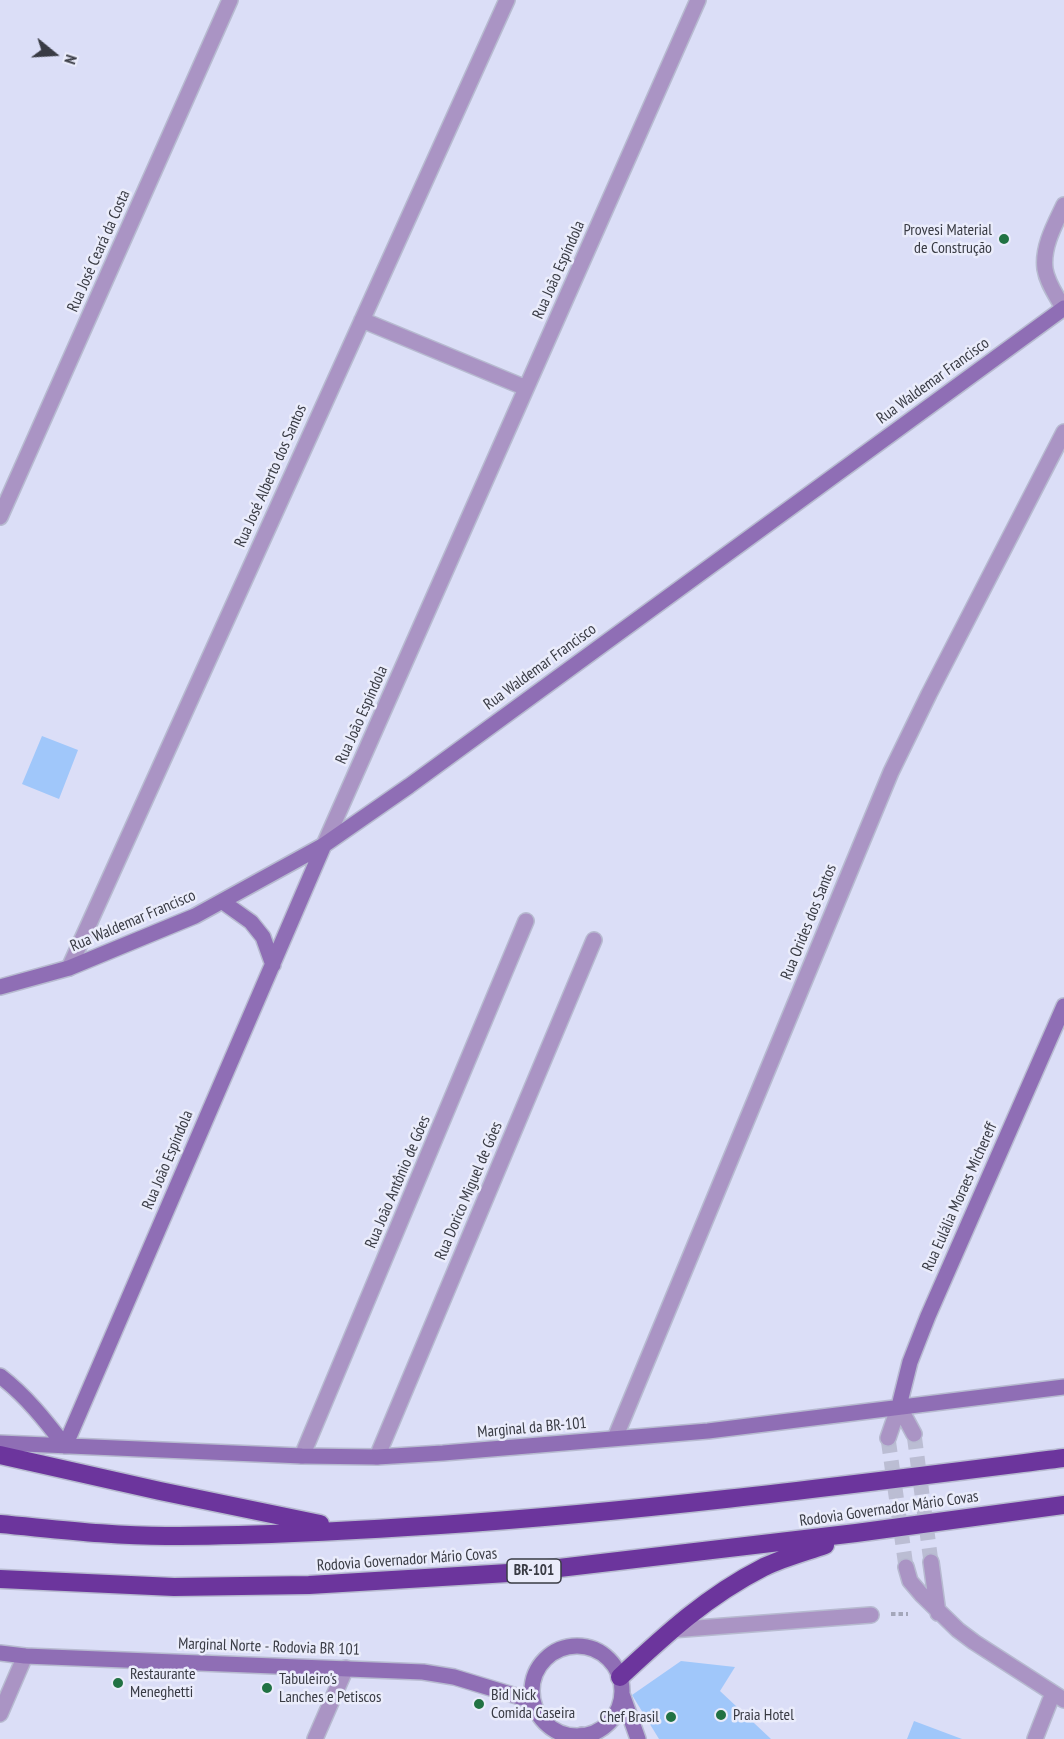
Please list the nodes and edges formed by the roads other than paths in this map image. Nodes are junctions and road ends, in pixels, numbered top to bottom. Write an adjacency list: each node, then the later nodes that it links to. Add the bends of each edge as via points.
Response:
1 (230, 0): 9 (street, Rua José Ceará da Costa)
2 (507, 0): 6 (street, Rua José Alberto dos Santos)
3 (698, 0): 7 (street, Rua João Espíndola)
4 (1064, 205): 5 (street, via 1045,253 1045,270)
5 (1064, 308): 10 (street, Rua Waldemar Francisco)
6 (362, 320): 7 (street); 15 (street, Rua José Alberto dos Santos)
7 (526, 388): 10 (street, Rua João Espíndola)
8 (1064, 432): 22 (street, Rua Orides dos Santos, via 891,772)
9 (0, 517)
10 (324, 845): 11 (street, Rua Waldemar Francisco); 14 (street, Rua João Espíndola)
11 (223, 902): 14 (street, via 251,922 263,938); 15 (street, Rua Waldemar Francisco)
12 (526, 921): 27 (street, Rua João Antônio de Góes)
13 (594, 940): 28 (street, Rua Dorico Miguel de Góes)
14 (273, 965): 25 (street, Rua João Espíndola)
15 (69, 968): 16 (street, Rua Waldemar Francisco)
16 (0, 987)
17 (1064, 1006): 20 (street, Rua Eulália Moraes Michereff, via 928,1316 910,1362)
18 (0, 1376): 25 (street, via 37,1409)
19 (1064, 1387): 20 (street, Marginal da BR-101)
20 (899, 1406): 21 (street); 22 (street, Marginal da BR-101, via 708,1431); 23 (street)
21 (914, 1434)
22 (615, 1438): 28 (street, Marginal da BR-101)
23 (888, 1438)
24 (0, 1443): 25 (street, Marginal da BR-101)
25 (65, 1446): 27 (street, Marginal da BR-101)
26 (0, 1455): 32 (highway)
27 (302, 1456): 28 (street, Marginal da BR-101)
28 (377, 1456)
29 (1064, 1458): 32 (highway, Rodovia Governador Mário Covas, via 629,1510)
30 (1064, 1505): 33 (highway, Rodovia Governador Mário Covas / BR-101)
31 (0, 1524): 32 (highway, Rodovia Governador Mário Covas, via 165,1536)
32 (351, 1531)
33 (856, 1533): 36 (highway, Rodovia Governador Mário Covas / BR-101, via 525,1572 309,1586 174,1587); 39 (highway, via 766,1566 708,1601)
34 (931, 1562): 37 (street)
35 (906, 1567): 37 (street, via 910,1581)
36 (0, 1579)
37 (938, 1613): 44 (street, via 974,1642)
38 (871, 1615): 39 (street)
39 (670, 1630): 43 (highway)
40 (0, 1653): 41 (street, Marginal Norte - Rodovia BR 101)
41 (25, 1656): 42 (street, Marginal Norte - Rodovia BR 101); 46 (street)
42 (346, 1668): 45 (street, Marginal Norte - Rodovia BR 101, via 454,1677); 48 (street)
43 (621, 1685): 45 (street, via 613,1663 602,1653 573,1646 545,1658 536,1671); 47 (street, via 619,1707 611,1720); 49 (street)
44 (1059, 1696): 50 (street)
45 (533, 1701): 47 (street, via 546,1724 563,1733)
46 (0, 1714)
47 (585, 1737)
48 (315, 1739)
49 (638, 1739)
50 (1035, 1739)

